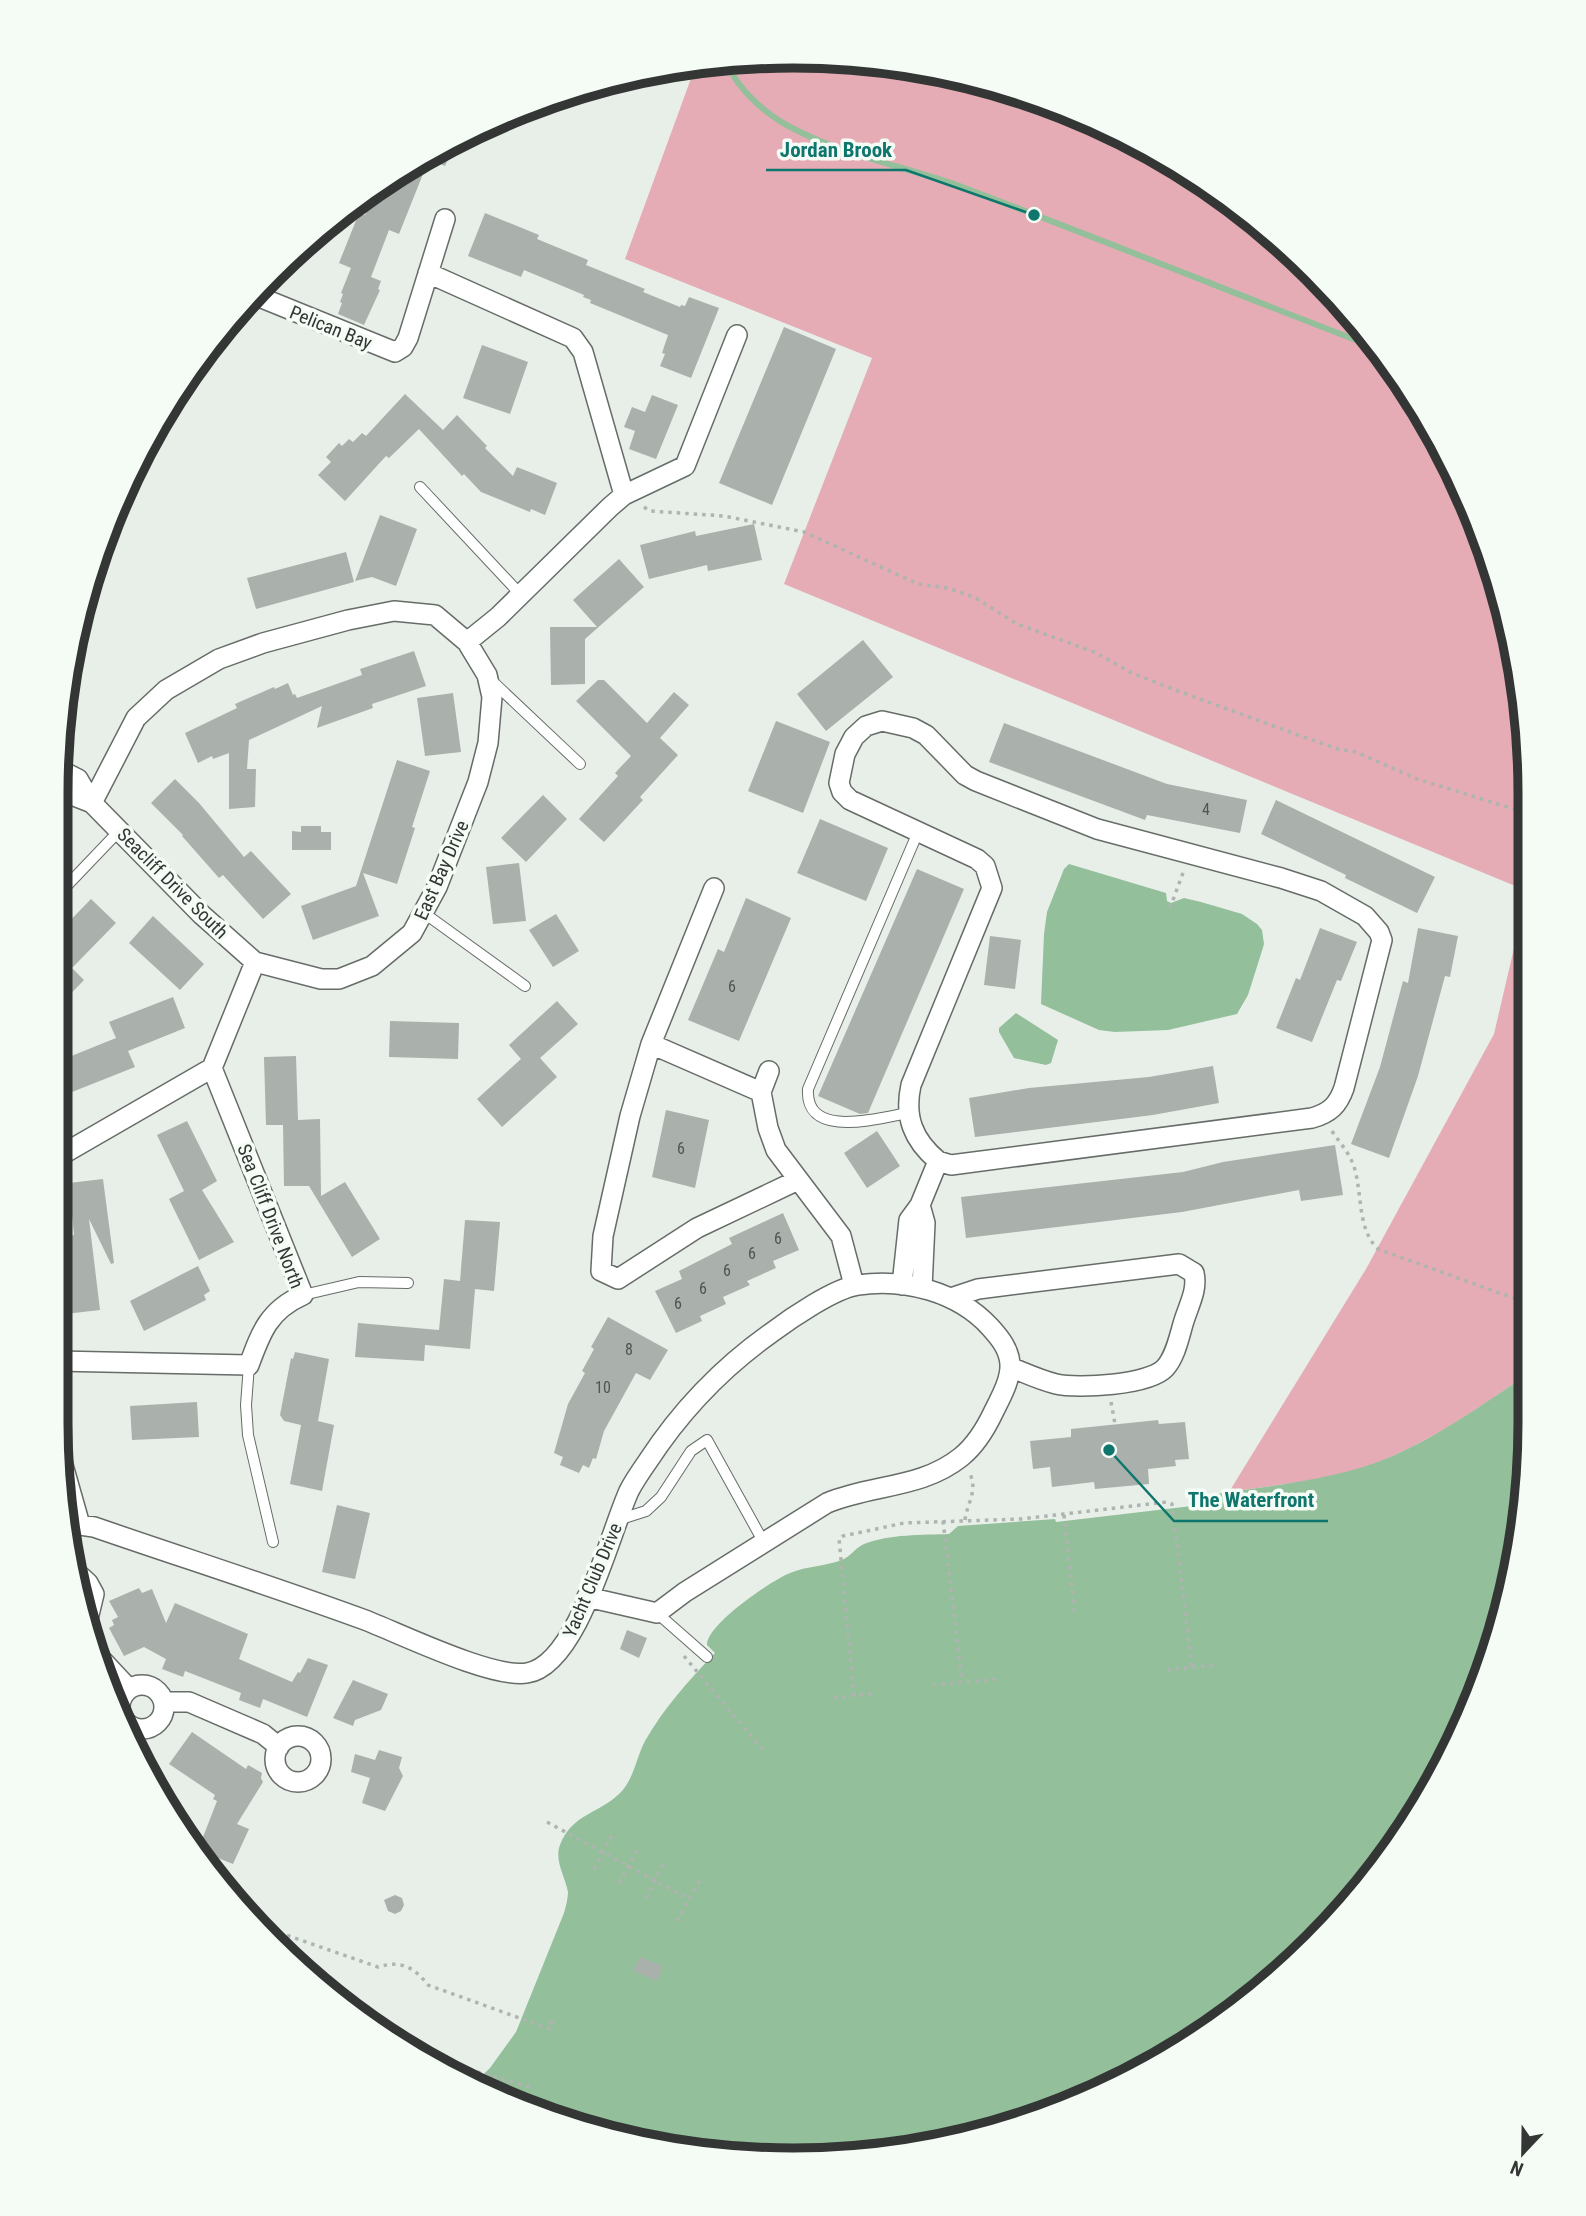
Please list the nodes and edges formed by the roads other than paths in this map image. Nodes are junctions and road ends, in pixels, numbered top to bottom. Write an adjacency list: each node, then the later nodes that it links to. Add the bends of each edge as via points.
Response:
1 (445, 219): 2 (street, Pelican Bay)
2 (428, 273): 3 (street, Pelican Bay, via 408,338 395,352); 6 (street, via 579,344)
3 (263, 300)
4 (737, 335): 6 (street, via 685,466)
5 (420, 487): 7 (lane)
6 (624, 495): 7 (street)
7 (521, 595): 8 (street)
8 (467, 642): 9 (street, East Bay Drive); 13 (street, East Bay Drive, via 435,615 394,611 263,643 219,659 166,691 136,718)
9 (487, 675): 10 (lane); 18 (street, East Bay Drive, via 492,697 488,743 478,782)
10 (580, 764)
11 (69, 774): 13 (street, Seacliff Drive South, via 78,779)
12 (68, 794): 13 (street, Seacliff Drive South)
13 (92, 803): 14 (street, Seacliff Drive South)
14 (120, 830): 16 (lane); 19 (street, Seacliff Drive South, via 202,915)
15 (918, 832): 25 (street, via 977,859 985,866 992,888 911,1085); 25 (lane, via 808,1089 811,1108 836,1122); 27 (street, via 862,807 842,792 839,783 845,754 866,726 882,721 913,728 976,781 1097,829 1321,891 1365,916 1382,940 1339,1102 1323,1115 951,1165)
16 (68, 884)
17 (714, 888): 21 (street)
18 (424, 913): 19 (street, East Bay Drive, via 412,933 384,958 339,979 321,979); 20 (lane)
19 (256, 962): 22 (street)
20 (525, 985)
21 (651, 1044): 24 (street); 28 (street, via 603,1236 601,1271 618,1279 698,1228)
22 (212, 1068): 26 (street); 32 (street, Sea Cliff Drive North)
23 (769, 1071): 24 (street)
24 (761, 1092): 28 (street, via 776,1150)
25 (908, 1113): 27 (street, via 922,1144)
26 (68, 1151)
27 (938, 1161): 31 (street, via 909,1220)
28 (798, 1180): 30 (street, via 841,1236)
29 (408, 1283): 32 (lane, via 359,1282)
30 (854, 1285): 31 (street, Yacht Club Drive); 37 (street, Yacht Club Drive, via 809,1307 734,1362 669,1429 630,1488)
31 (912, 1286): 33 (street, Yacht Club Drive)
32 (303, 1295): 35 (street, Sea Cliff Drive North, via 268,1320)
33 (951, 1298): 36 (street, Yacht Club Drive, via 985,1321 1002,1341); 36 (street, via 978,1289 1179,1264 1194,1273 1194,1294 1172,1357 1153,1377 1072,1386)
34 (68, 1361): 35 (street)
35 (249, 1365): 40 (lane, via 248,1435)
36 (1010, 1367): 39 (street, via 986,1426 962,1457 902,1486 827,1503)
37 (617, 1520): 39 (lane, via 646,1511 661,1497 691,1451 707,1440); 42 (street, Yacht Club Drive)
38 (75, 1526): 42 (street, Yacht Club Drive, via 94,1527 362,1619 478,1665 510,1672 527,1673 556,1657)
39 (763, 1541): 44 (street)
40 (272, 1542)
41 (86, 1581): 43 (street, via 94,1594)
42 (587, 1598): 44 (street)
43 (91, 1602)
44 (657, 1613): 45 (lane)
45 (707, 1657)
46 (113, 1671): 47 (street)
47 (129, 1689): 48 (street); 49 (street, via 150,1686)
48 (123, 1699)
49 (164, 1702): 50 (street, via 158,1723); 51 (street, via 189,1702 263,1734)
50 (135, 1726)
51 (279, 1747)

